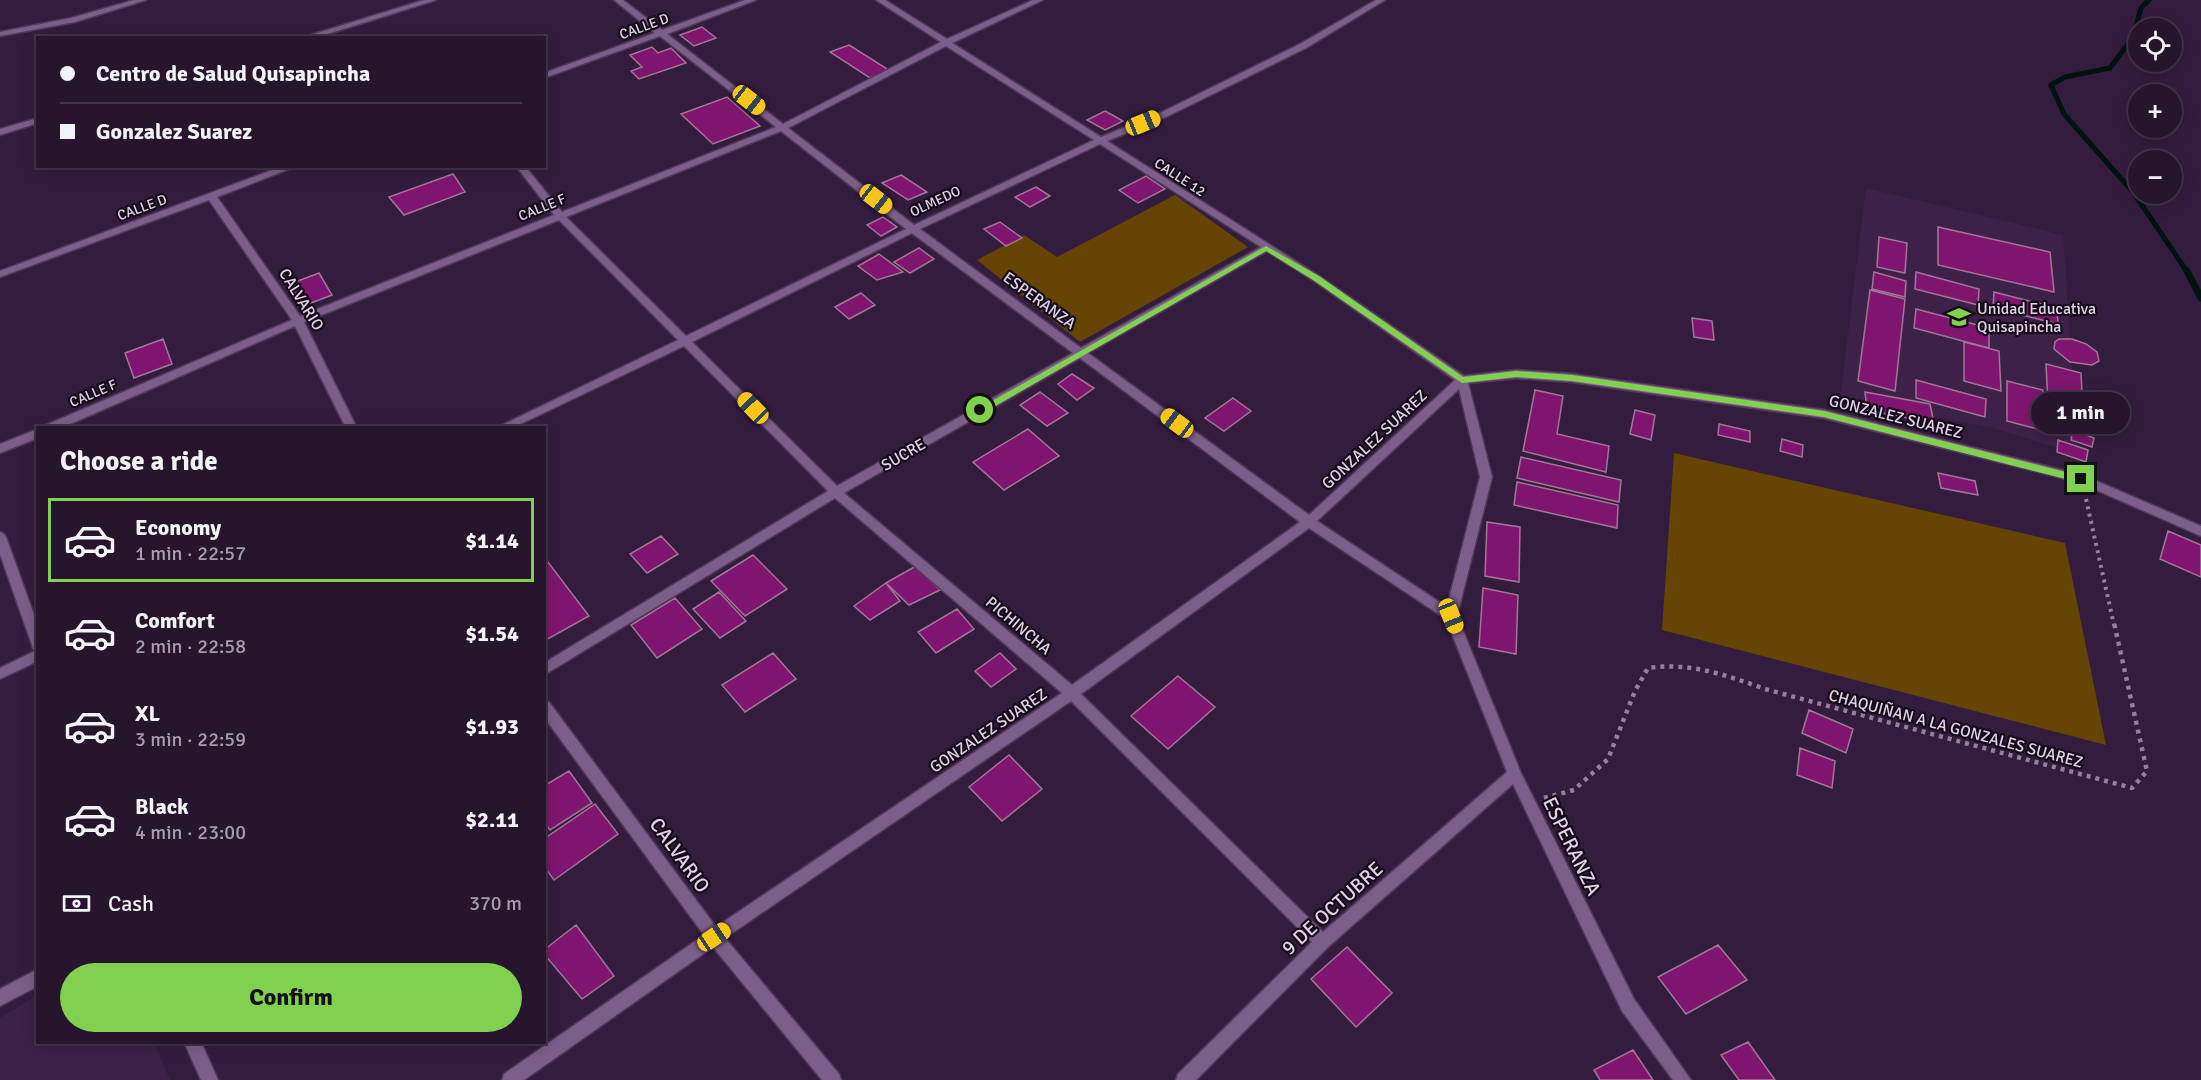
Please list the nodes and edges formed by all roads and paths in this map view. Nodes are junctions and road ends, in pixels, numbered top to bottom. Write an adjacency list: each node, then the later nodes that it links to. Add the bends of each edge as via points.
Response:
1 (142, 0): 9 (street, via 72,20)
2 (432, 0): 10 (street)
3 (618, 0): 8 (street, ESPERANZA)
4 (752, 0): 8 (street, CALLE D)
5 (880, 0): 11 (street, CALLE 12)
6 (1040, 0): 11 (street, CALLE F)
7 (1381, 0): 16 (street, OLMEDO, via 1256,69)
8 (664, 33): 12 (street, CALLE D); 14 (street, ESPERANZA)
9 (0, 34)
10 (311, 36)
11 (947, 42): 14 (street, CALLE F); 16 (street, CALLE 12)
12 (546, 75)
13 (36, 121): 15 (street)
14 (783, 127): 20 (street, CALLE F); 21 (street, ESPERANZA)
15 (0, 132)
16 (1099, 141): 21 (street, OLMEDO); 22 (street, CALLE 12)
17 (288, 168): 19 (street, CALLE D)
18 (522, 168): 20 (street, PICHINCHA)
19 (211, 196): 23 (street, CALLE D); 24 (street, CALVARIO)
20 (560, 216): 24 (street, CALLE F); 25 (street, PICHINCHA)
21 (913, 228): 25 (street, OLMEDO); 26 (street, ESPERANZA)
22 (1266, 248): 26 (street, SUCRE); 27 (street, CALLE 12, via 1316,278)
23 (0, 274)
24 (298, 321): 28 (street, CALLE F); 29 (street, CALVARIO)
25 (687, 340): 30 (street, OLMEDO); 34 (street, PICHINCHA)
26 (1083, 352): 34 (street, SUCRE); 35 (street, ESPERANZA)
27 (1462, 380): 33 (street, GONZALEZ SUAREZ, via 1516,374 1572,378 1824,414); 35 (street, GONZALEZ SUAREZ); 38 (street, via 1486,477)
28 (55, 426)
29 (351, 426)
30 (505, 426)
31 (36, 434): 32 (street)
32 (0, 449)
33 (2081, 479): 36 (street, GONZALEZ SUAREZ); 46 (path, CHAQUIÑAN A LA GONZALES SUAREZ, via 2148,771 2132,788 1765,688 1721,672 1670,663 1648,668 1608,759 1574,790)
34 (836, 492): 41 (street, SUCRE); 43 (street, PICHINCHA)
35 (1309, 522): 38 (street, ESPERANZA); 43 (street, GONZALEZ SUAREZ)
36 (2201, 531)
37 (0, 537): 39 (street)
38 (1451, 616): 45 (street, ESPERANZA)
39 (36, 639)
40 (36, 656): 42 (street)
41 (546, 669)
42 (0, 674)
43 (1072, 693): 47 (street, GONZALEZ SUAREZ); 48 (street, PICHINCHA)
44 (546, 709): 47 (street, CALVARIO)
45 (1515, 774): 46 (street, ESPERANZA); 48 (street, 9 DE OCTUBRE)
46 (1529, 802): 56 (street, ESPERANZA, via 1628,1005)
47 (714, 937): 53 (street, GONZALEZ SUAREZ); 54 (street, CALVARIO)
48 (1323, 942): 55 (street, 9 DE OCTUBRE)
49 (36, 978): 50 (street)
50 (0, 998)
51 (193, 1044): 52 (street)
52 (210, 1080)
53 (510, 1080)
54 (832, 1080)
55 (1184, 1080)
56 (1683, 1080)

